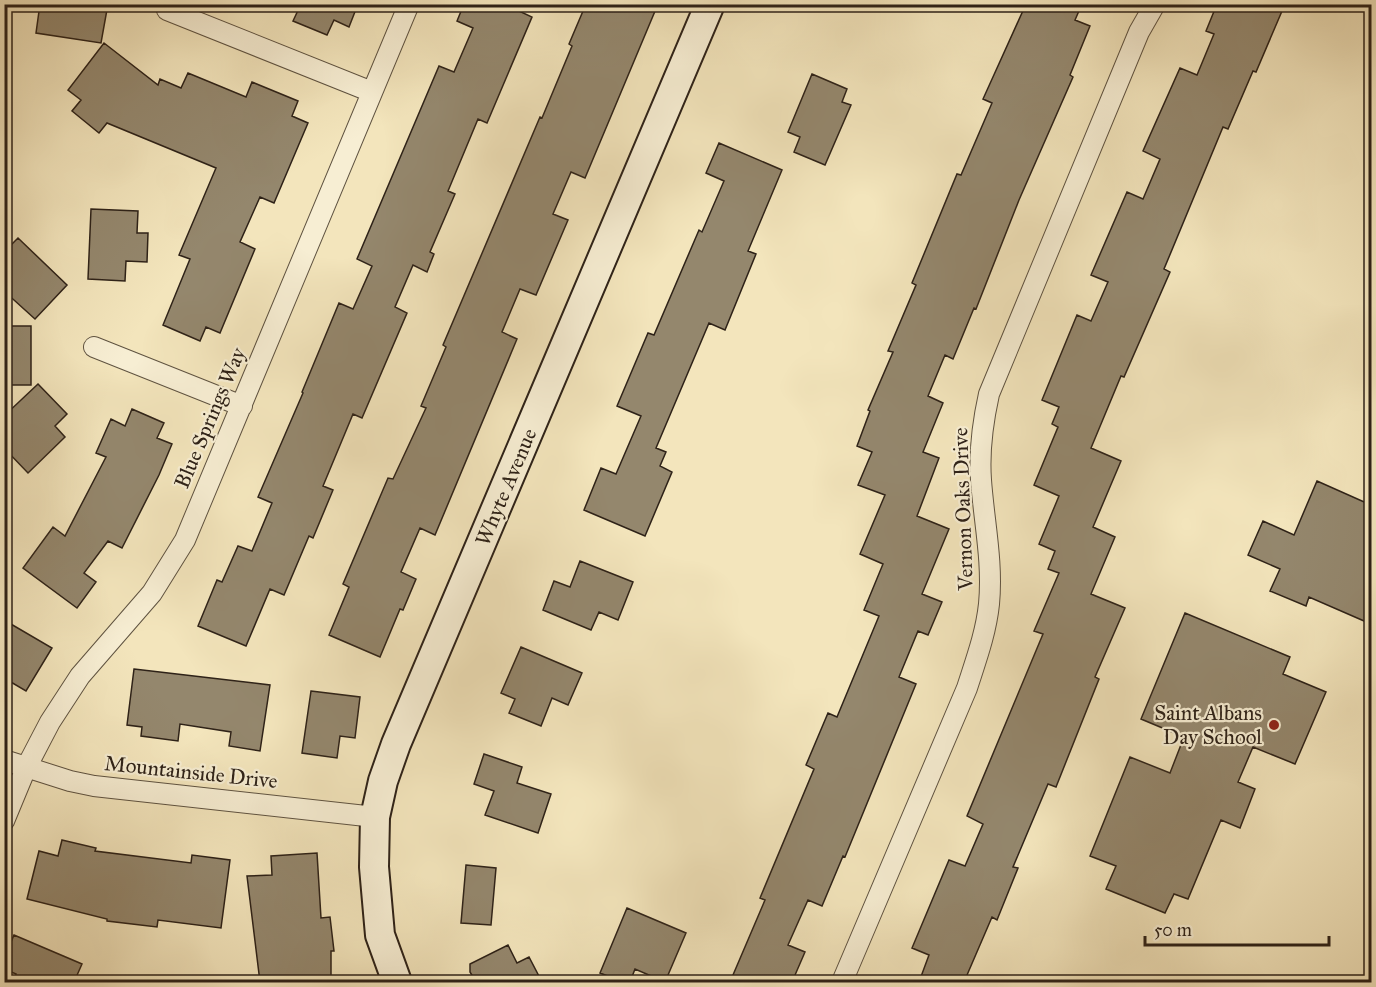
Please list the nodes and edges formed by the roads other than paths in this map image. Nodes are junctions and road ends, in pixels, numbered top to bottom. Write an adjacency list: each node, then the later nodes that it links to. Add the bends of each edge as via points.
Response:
1 (410, 4): 5 (street, Blue Springs Way)
2 (710, 4): 10 (street, Whyte Avenue, via 396,744)
3 (1155, 4): 13 (street, Vernon Oaks Drive, via 1139,32 989,394 981,478 990,559 983,640 967,688)
4 (167, 10): 5 (street)
5 (372, 92): 7 (street, Blue Springs Way)
6 (94, 347): 7 (street)
7 (242, 406): 9 (street, Blue Springs Way, via 171,565 139,609 80,676)
8 (4, 760): 9 (street, Mountainside Drive)
9 (26, 768): 10 (street, Mountainside Drive, via 94,786); 11 (street, Blue Springs Way)
10 (375, 817): 12 (street, Whyte Avenue, via 374,867 380,935)
11 (4, 821)
12 (397, 982)
13 (842, 982)

